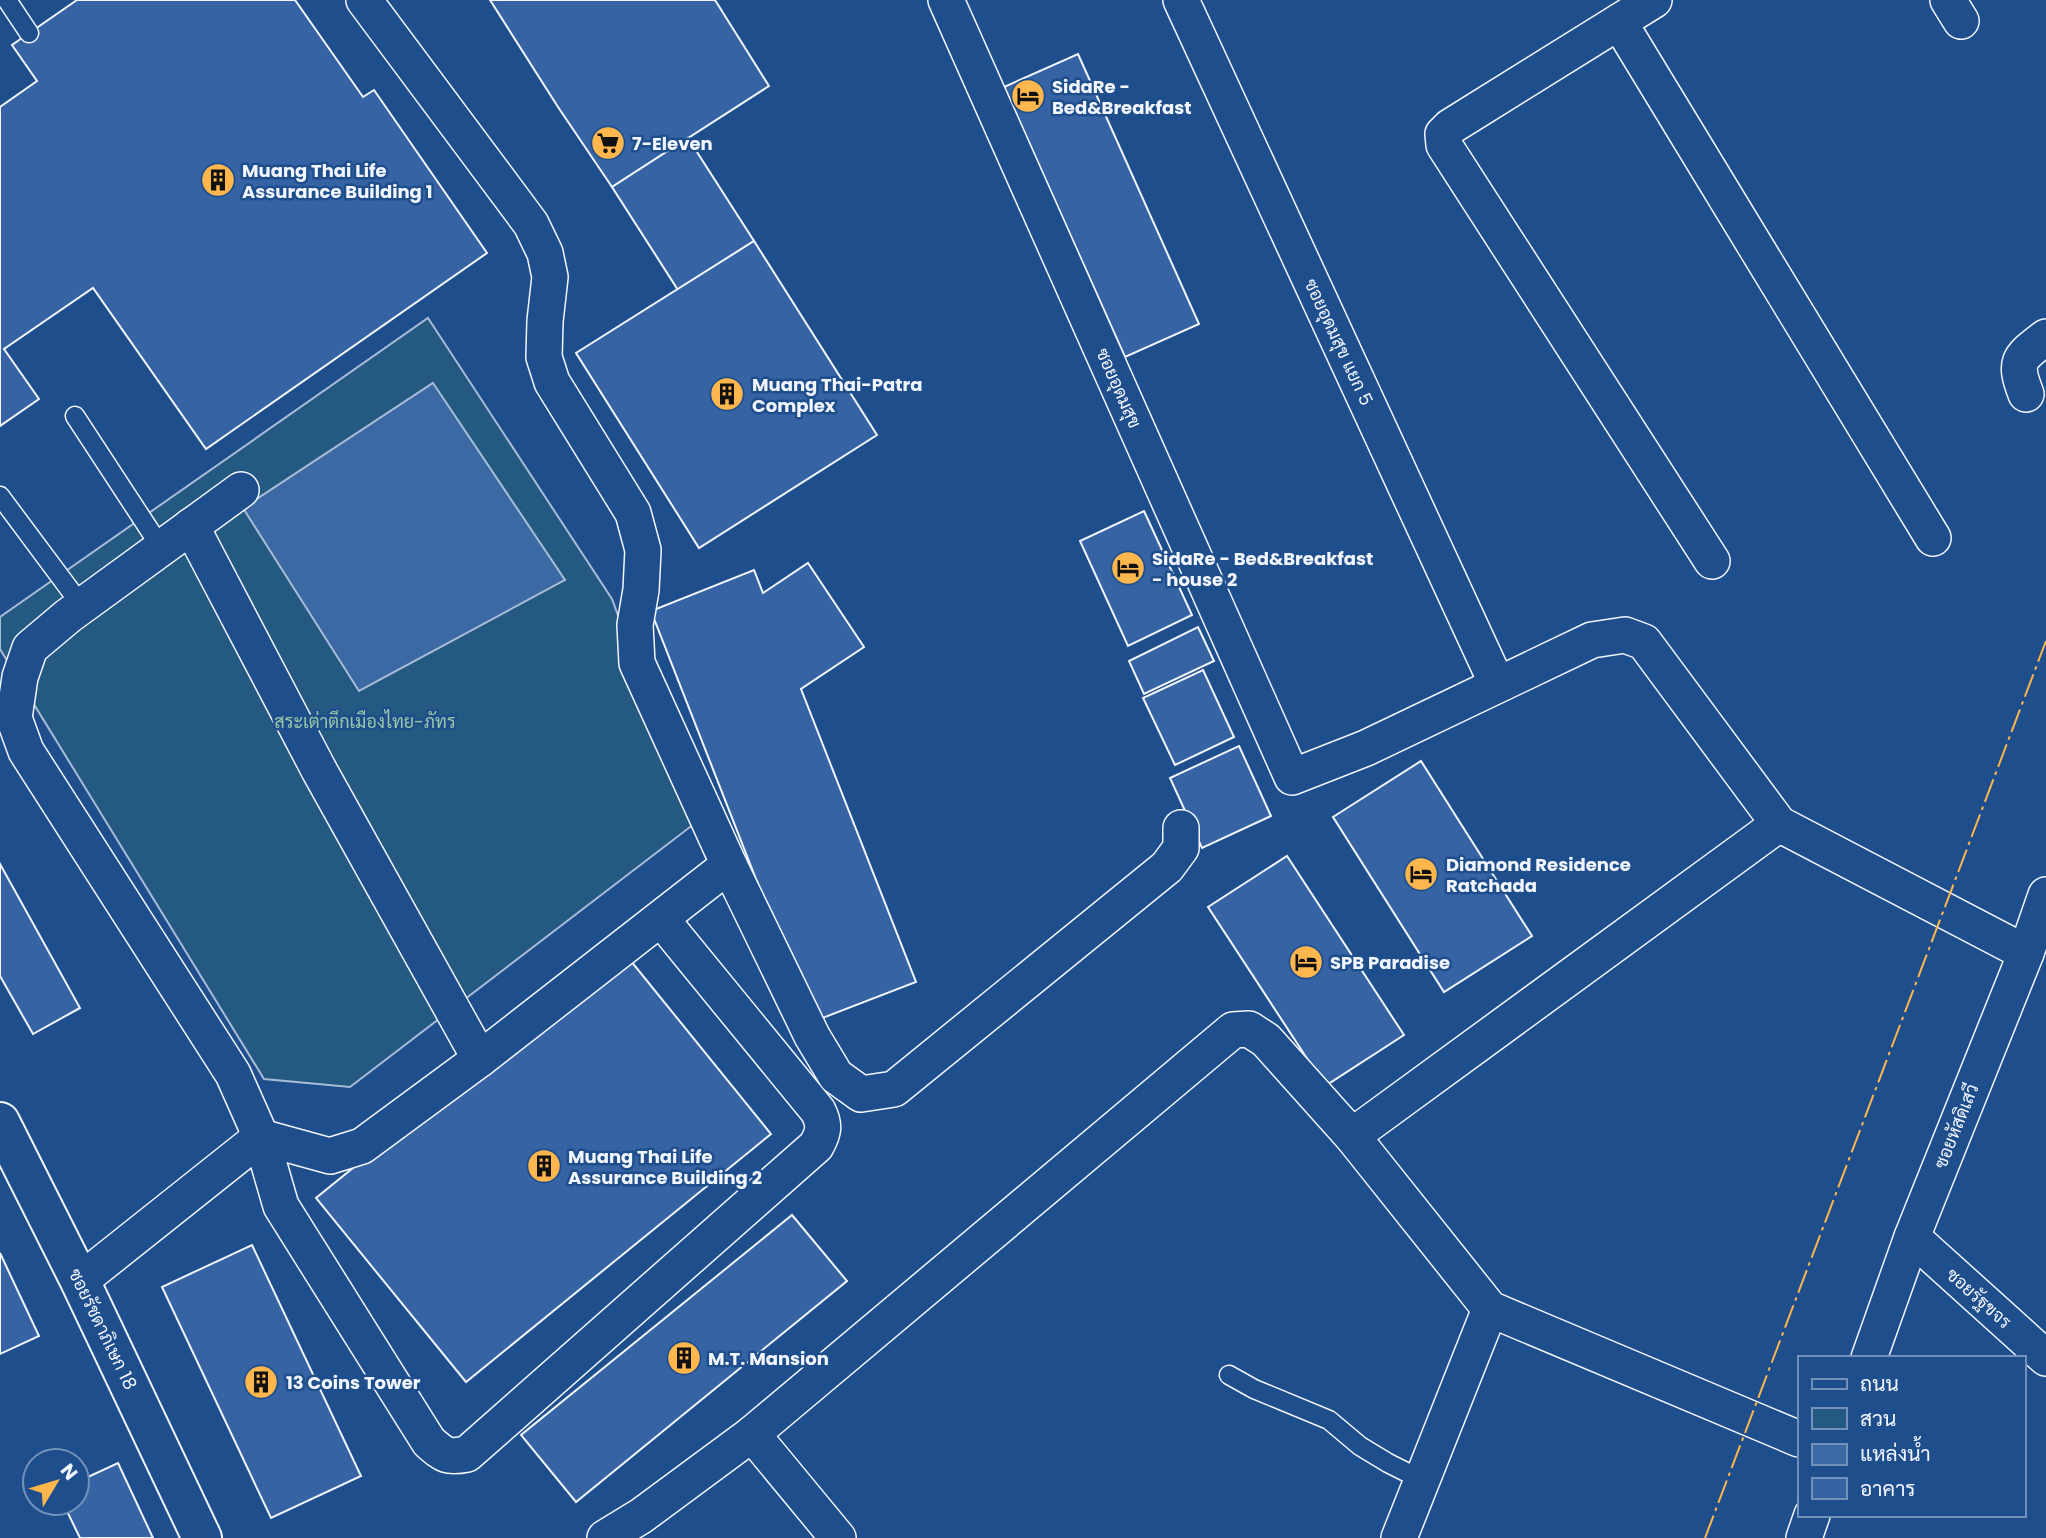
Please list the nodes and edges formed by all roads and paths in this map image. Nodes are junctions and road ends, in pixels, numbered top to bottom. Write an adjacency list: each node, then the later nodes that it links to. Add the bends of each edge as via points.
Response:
1 (7, 0): 7 (lane)
2 (364, 0): 21 (street, via 531,224 545,253 550,277 544,358 552,382 633,513 643,550 635,625 637,663)
3 (946, 0): 18 (street, ซอยอุดมสุข, via 1292,777 1366,748)
4 (1181, 0): 18 (street, ซอยอุดมสุข แยก 5)
5 (1654, 0): 6 (street)
6 (1619, 22): 14 (street); 16 (street, via 1450,127 1443,134 1444,145)
7 (29, 33)
8 (2046, 337): 9 (street, via 2027,351 2018,365)
9 (2026, 394)
10 (75, 416): 15 (lane)
11 (241, 491): 13 (street)
12 (0, 496): 17 (lane)
13 (191, 526): 15 (street); 25 (street)
14 (1933, 537)
15 (162, 549): 17 (street)
16 (1712, 561)
17 (82, 606): 28 (street, via 30,648 14,718 26,751 233,1074)
18 (1497, 684): 19 (street, via 1592,640 1625,635 1644,642)
19 (1779, 824): 24 (street); 27 (street)
20 (1181, 828): 21 (street, via 1181,848 1167,867 894,1088 861,1094 836,1076 811,1036)
21 (729, 865): 23 (street)
22 (2046, 895): 24 (street, ซอยหัสดิเสวี)
23 (661, 919): 25 (street); 28 (street, via 818,1111 824,1124 822,1135 816,1146 467,1454 451,1457 429,1443 281,1206)
24 (2026, 953): 29 (street, ซอยหัสดิเสวี)
25 (480, 1059): 28 (street, via 362,1146 330,1156)
26 (0, 1122): 30 (street, ซอยรัชดาภิเษก 18)
27 (1352, 1136): 31 (street); 35 (street, via 1266,1040 1248,1029 1233,1030)
28 (261, 1137): 30 (street)
29 (1912, 1237): 32 (street, ซอยหัสดิเสวี); 33 (street, ซอยรัฐขจร)
30 (80, 1281): 39 (street, ซอยรัชดาภิเษก 18)
31 (1490, 1309): 36 (street); 37 (street)
32 (1870, 1356)
33 (2046, 1358)
34 (1230, 1375): 37 (lane, via 1329,1420 1360,1446)
35 (752, 1434): 40 (street); 41 (street)
36 (1798, 1439)
37 (1422, 1480): 42 (street)
38 (1811, 1517): 43 (street)
39 (202, 1538)
40 (605, 1538)
41 (838, 1538)
42 (1399, 1538)
43 (1804, 1538)

